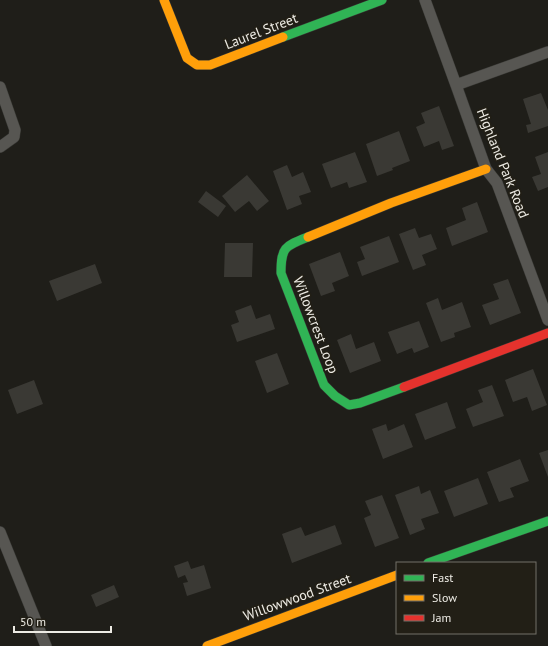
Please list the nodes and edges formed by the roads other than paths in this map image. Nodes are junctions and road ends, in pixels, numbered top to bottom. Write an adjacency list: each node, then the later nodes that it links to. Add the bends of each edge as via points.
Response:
1 (164, 0): 2 (street, Laurel Street, via 183,50 194,65 210,65)
2 (382, 0)
3 (425, 0): 5 (street, Highland Park Road)
4 (548, 52): 5 (street)
5 (456, 85): 8 (street, Highland Park Road)
6 (0, 87): 7 (street, via 15,130 14,137)
7 (0, 147)
8 (486, 169): 9 (street, Highland Park Road, via 497,183); 10 (street, Willowcrest Loop, via 391,203 288,245 281,258 281,273 324,385 349,405)
9 (548, 320)
10 (548, 333)
11 (548, 521): 13 (street)
12 (0, 532): 15 (street)
13 (431, 562)
14 (396, 575): 16 (street, Willowwood Street)
15 (46, 646)
16 (206, 646)

